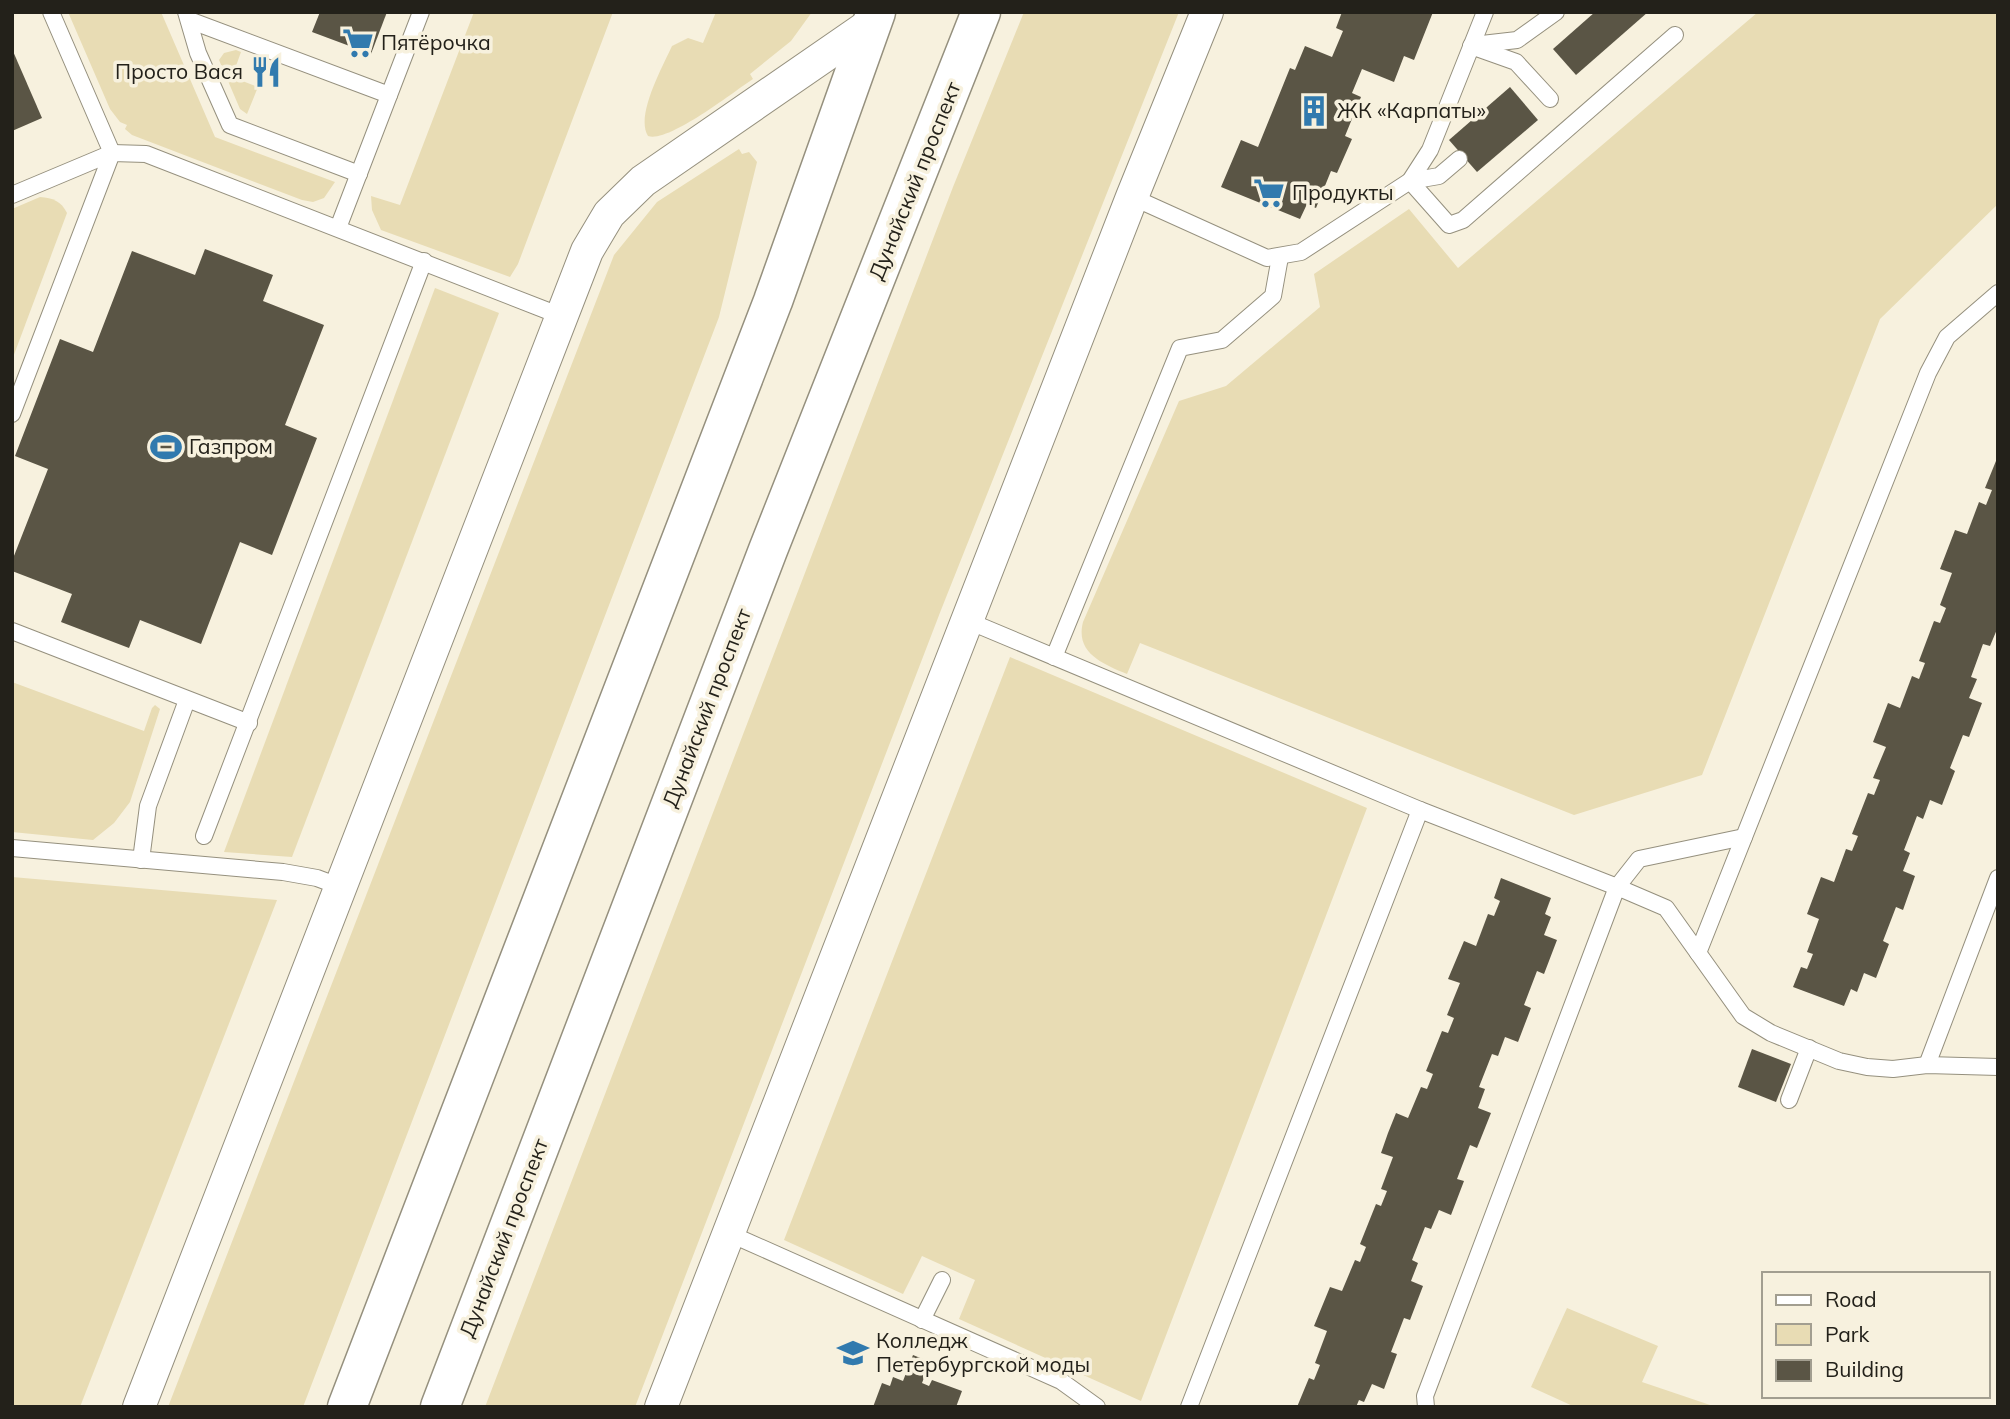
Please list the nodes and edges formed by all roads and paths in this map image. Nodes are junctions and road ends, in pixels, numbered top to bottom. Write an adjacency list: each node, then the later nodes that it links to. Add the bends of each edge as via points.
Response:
1 (51, 12): 13 (lane)
2 (421, 12): 11 (lane)
3 (981, 12): 48 (main road, Дунайский проспект, via 768,550)
4 (1207, 12): 18 (street)
5 (1485, 12): 10 (lane)
6 (1556, 12): 10 (lane, via 1517,40)
7 (188, 16): 11 (lane); 15 (lane, via 198,53 230,125)
8 (874, 18): 23 (street, via 635,190 609,214); 47 (main road, via 773,301)
9 (1675, 35): 16 (lane, via 1463,220 1449,225)
10 (1471, 46): 12 (lane, via 1516,62); 16 (lane, via 1430,150)
11 (389, 95): 15 (lane)
12 (1550, 99)
13 (112, 153): 17 (lane); 19 (lane, via 146,154); 24 (lane)
14 (1459, 159): 16 (lane, via 1439,176)
15 (359, 174): 19 (lane)
16 (1410, 181): 20 (lane, via 1301,252)
17 (12, 195)
18 (1132, 197): 20 (lane, via 1267,258); 25 (street)
19 (338, 228): 21 (lane)
20 (1280, 257): 27 (lane, via 1273,296 1222,340 1180,348)
21 (424, 261): 23 (lane); 29 (lane)
22 (1998, 293): 32 (lane, via 1947,337 1928,373)
23 (561, 316): 36 (street)
24 (12, 414)
25 (966, 620): 27 (lane); 43 (street)
26 (12, 631): 28 (lane)
27 (1054, 657): 30 (lane)
28 (187, 700): 29 (lane); 34 (lane, via 148,806)
29 (249, 723): 31 (lane)
30 (1420, 810): 37 (lane); 51 (lane)
31 (204, 836)
32 (1745, 837): 37 (lane, via 1639,859); 38 (lane)
33 (12, 848): 34 (lane)
34 (141, 860): 36 (lane, via 283,872)
35 (1998, 877): 40 (lane)
36 (341, 887): 46 (street)
37 (1617, 887): 38 (lane, via 1666,908); 52 (lane, via 1425,1396)
38 (1698, 953): 39 (lane, via 1743,1016)
39 (1809, 1048): 40 (lane, via 1867,1067); 42 (lane)
40 (1927, 1065): 41 (lane)
41 (1998, 1066)
42 (1789, 1100)
43 (728, 1233): 45 (lane); 49 (street)
44 (942, 1280): 45 (lane)
45 (922, 1320): 50 (lane, via 1061,1381)
46 (139, 1407)
47 (347, 1407)
48 (440, 1407)
49 (661, 1407)
50 (1097, 1407)
51 (1189, 1407)
52 (1426, 1407)

